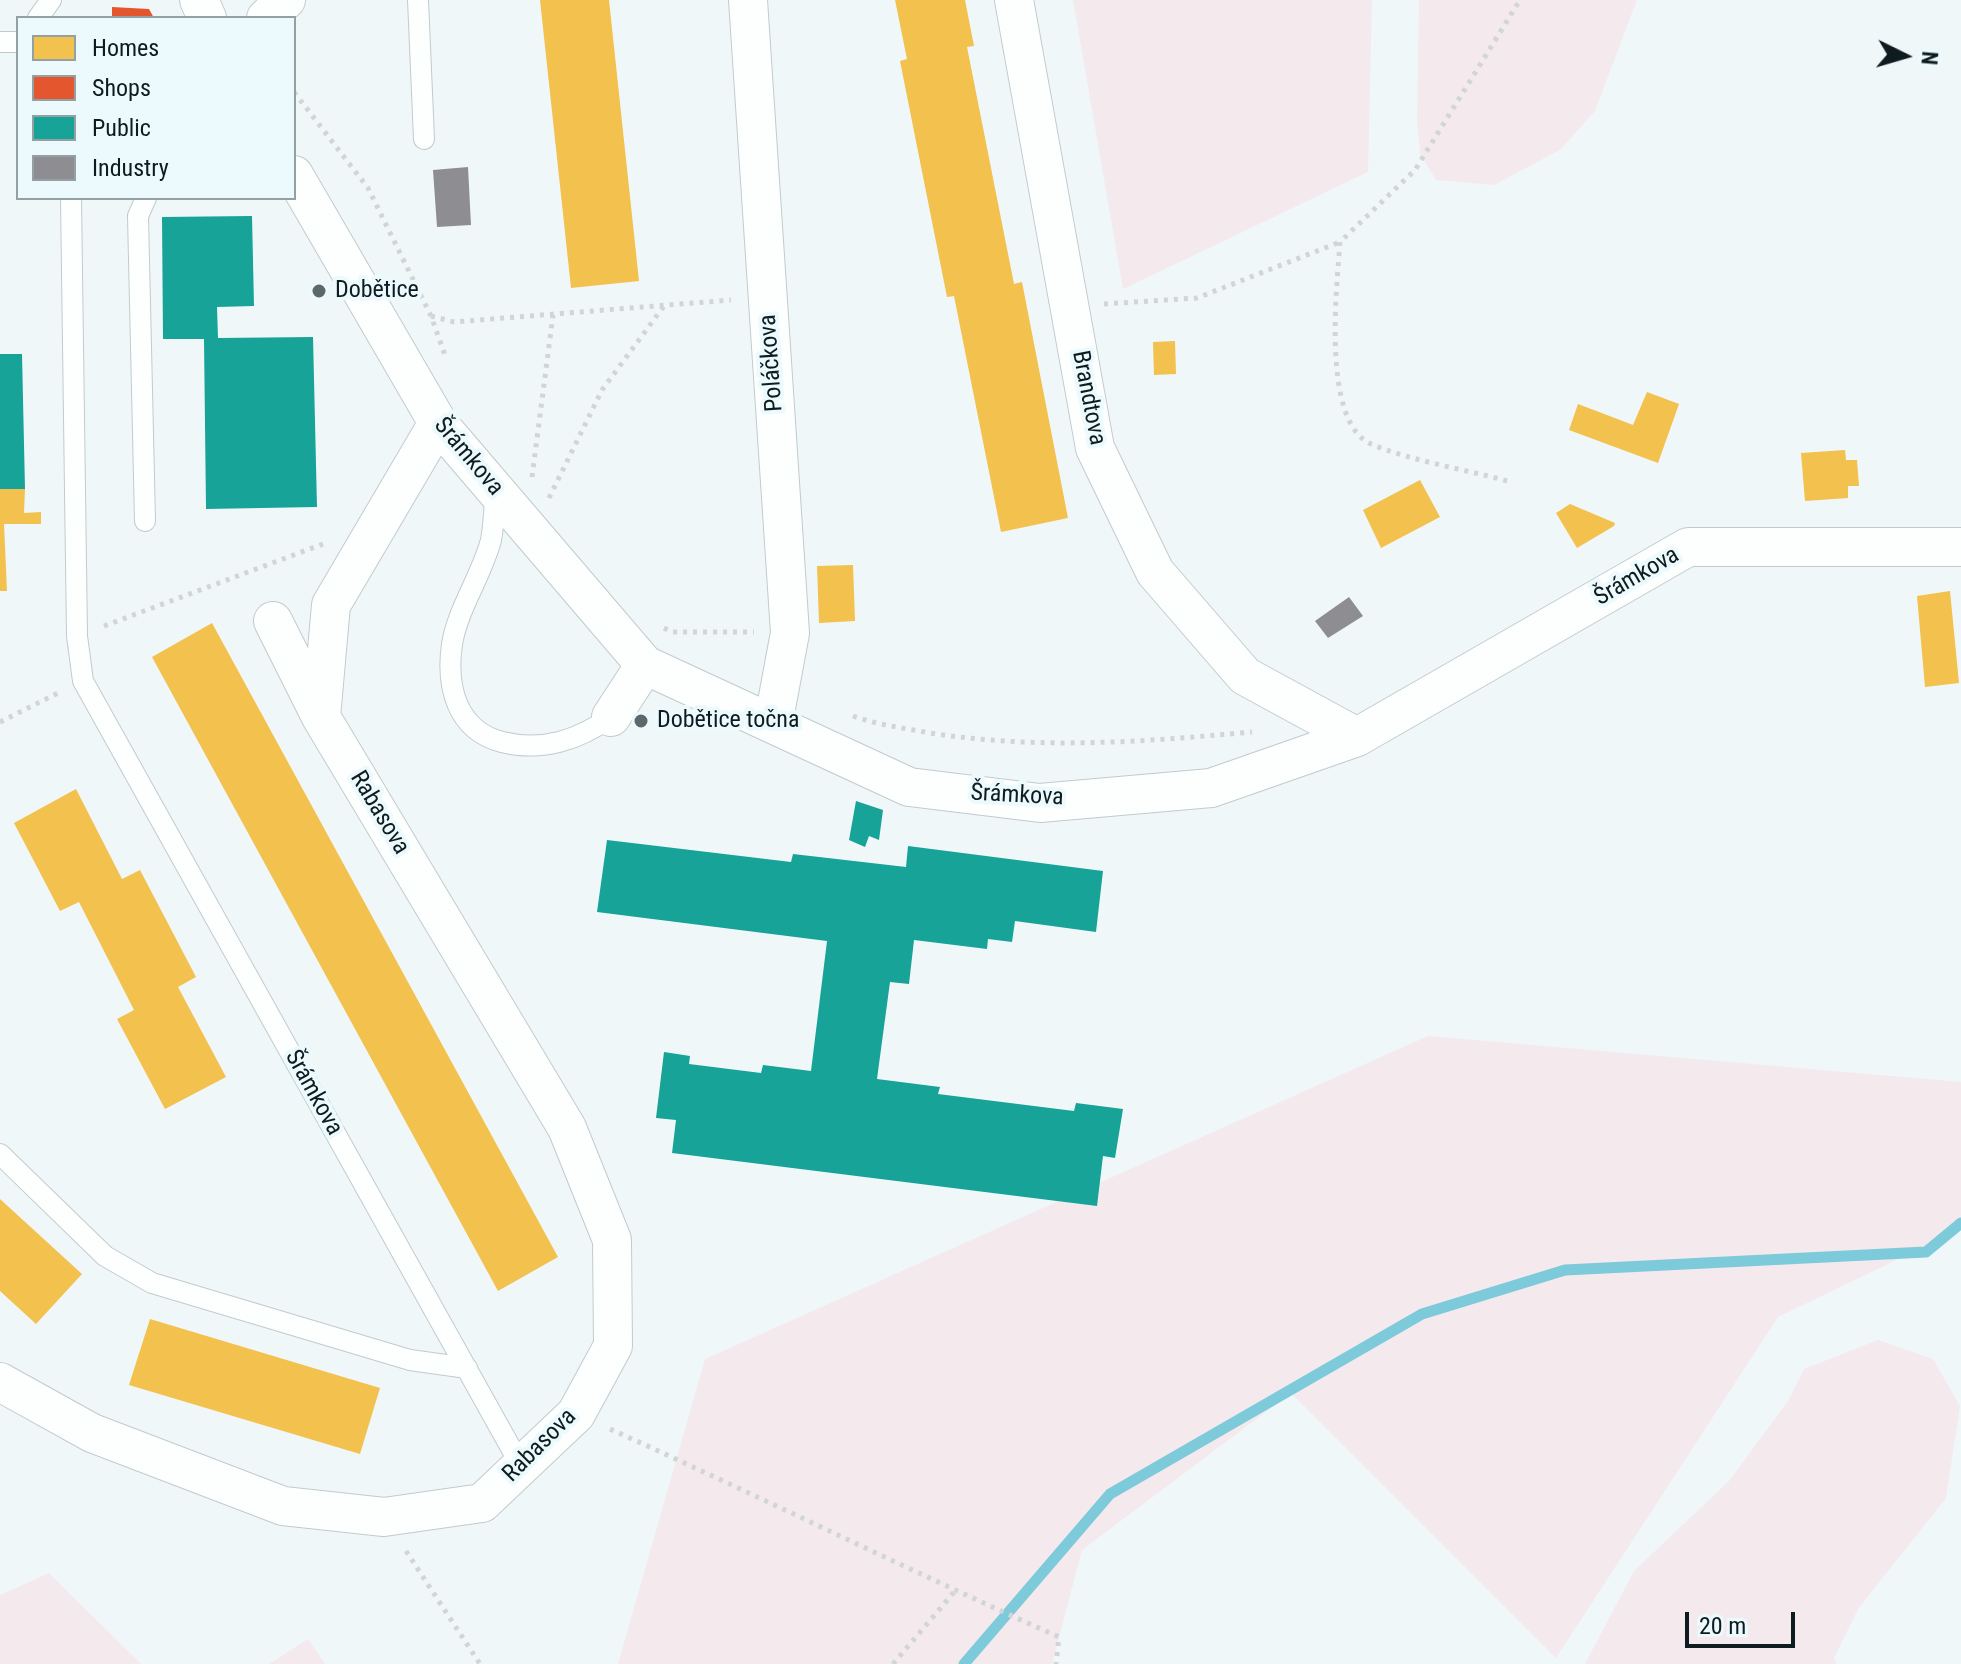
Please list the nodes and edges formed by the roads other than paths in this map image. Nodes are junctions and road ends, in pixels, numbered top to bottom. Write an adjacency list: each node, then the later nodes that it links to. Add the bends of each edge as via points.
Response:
1 (286, 0): 5 (street)
2 (418, 0): 6 (lane)
3 (748, 0): 18 (street, Poláčkova, via 790,633)
4 (1014, 0): 19 (street, Brandtova, via 1095,448 1155,572 1245,676)
5 (268, 16)
6 (424, 139)
7 (296, 178): 10 (street, Šrámkova)
8 (71, 200): 21 (lane, Šrámkova, via 77,636 83,681)
9 (145, 200): 12 (lane, via 138,216)
10 (438, 423): 11 (street, Šrámkova); 16 (street, via 331,605)
11 (513, 488): 15 (street, Šrámkova); 17 (lane, via 452,643 452,696 466,721 487,738 519,746 584,735)
12 (145, 521)
13 (1961, 547): 19 (street, Šrámkova, via 1688,547)
14 (273, 621): 16 (street, Rabasova)
15 (645, 665): 17 (street); 18 (street, Šrámkova)
16 (321, 717): 23 (street, Rabasova, via 567,1128 612,1240 613,1346 576,1414)
17 (611, 717)
18 (773, 724): 19 (street, Šrámkova, via 909,787 1040,803 1211,788)
19 (1357, 737)
20 (0, 1154): 21 (lane, via 105,1256 152,1283 410,1360)
21 (467, 1368): 23 (lane, Šrámkova)
22 (0, 1382): 23 (street, Rabasova, via 92,1433 283,1506 384,1517 482,1503)
23 (521, 1466)

